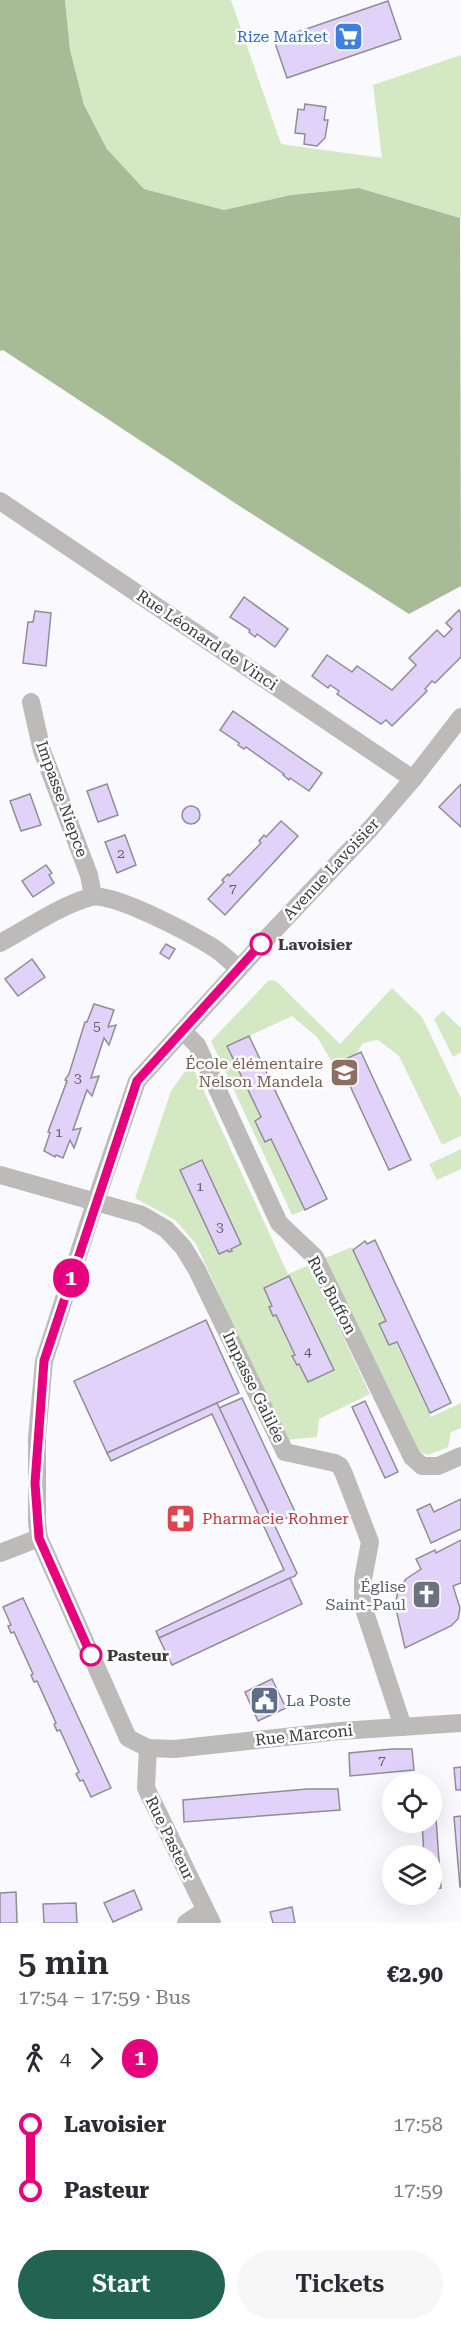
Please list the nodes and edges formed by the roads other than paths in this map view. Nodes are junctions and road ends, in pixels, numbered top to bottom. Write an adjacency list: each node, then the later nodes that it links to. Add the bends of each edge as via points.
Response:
1 (0, 501): 4 (street, Rue Léonard de Vinci)
2 (31, 702): 5 (street, Impasse Niepce, via 42,751 89,875)
3 (461, 717): 4 (street, Avenue Lavoisier)
4 (413, 779): 7 (street, Avenue Lavoisier)
5 (93, 896): 6 (street); 7 (street, via 145,912 214,949)
6 (0, 943)
7 (239, 969): 8 (street, Avenue Lavoisier)
8 (183, 1031): 10 (street, Avenue Lavoisier, via 137,1081); 11 (street, Rue Buffon, via 197,1045 279,1223 315,1257 412,1457 422,1466 438,1466)
9 (0, 1175): 10 (street, Impasse Galilée)
10 (95, 1203): 12 (street, Avenue Lavoisier, via 44,1361 35,1483); 15 (street, Impasse Galilée, via 142,1215 166,1229 183,1247 285,1452 340,1466 370,1542 363,1606)
11 (461, 1456)
12 (39, 1538): 13 (street); 16 (street, Avenue Lavoisier, via 128,1738)
13 (0, 1553)
14 (461, 1723): 15 (street, Rue Marconi)
15 (403, 1726): 16 (street, Rue Marconi, via 174,1749)
16 (148, 1748): 17 (street, Rue Pasteur, via 146,1788)
17 (208, 1917): 18 (street)
18 (186, 1923)

